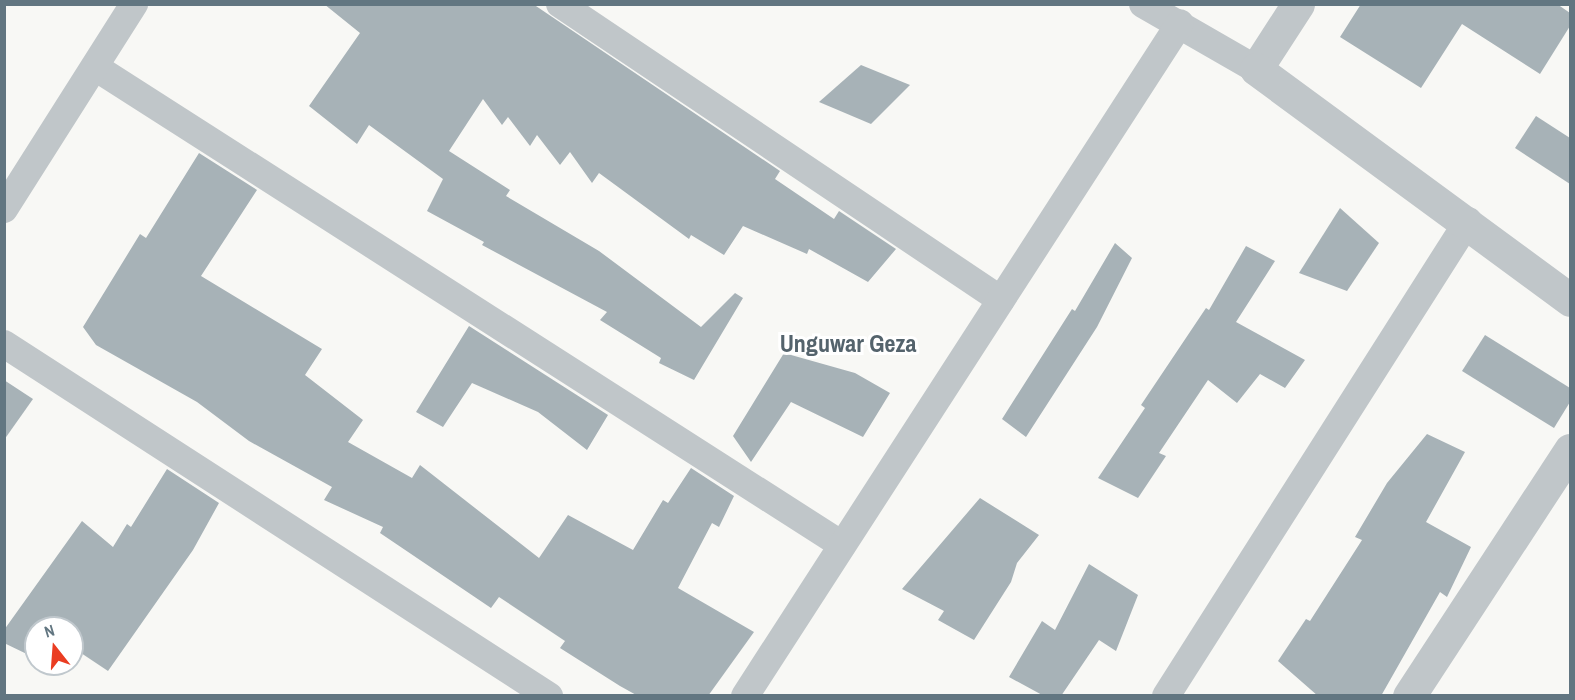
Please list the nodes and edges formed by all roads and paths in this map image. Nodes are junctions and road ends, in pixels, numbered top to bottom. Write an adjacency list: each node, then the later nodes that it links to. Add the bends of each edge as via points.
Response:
1 (134, 4): 6 (street)
2 (560, 4): 10 (street)
3 (1143, 4): 5 (street)
4 (1298, 4): 7 (street)
5 (1180, 22): 7 (street); 10 (street)
6 (95, 67): 8 (street); 14 (street)
7 (1256, 69): 9 (street)
8 (4, 209)
9 (1468, 221): 11 (street); 17 (street)
10 (1001, 300): 14 (street)
11 (1570, 300)
12 (4, 344): 15 (street)
13 (1570, 450): 18 (street)
14 (842, 545): 16 (street)
15 (549, 696)
16 (745, 696)
17 (1166, 696)
18 (1409, 696)

